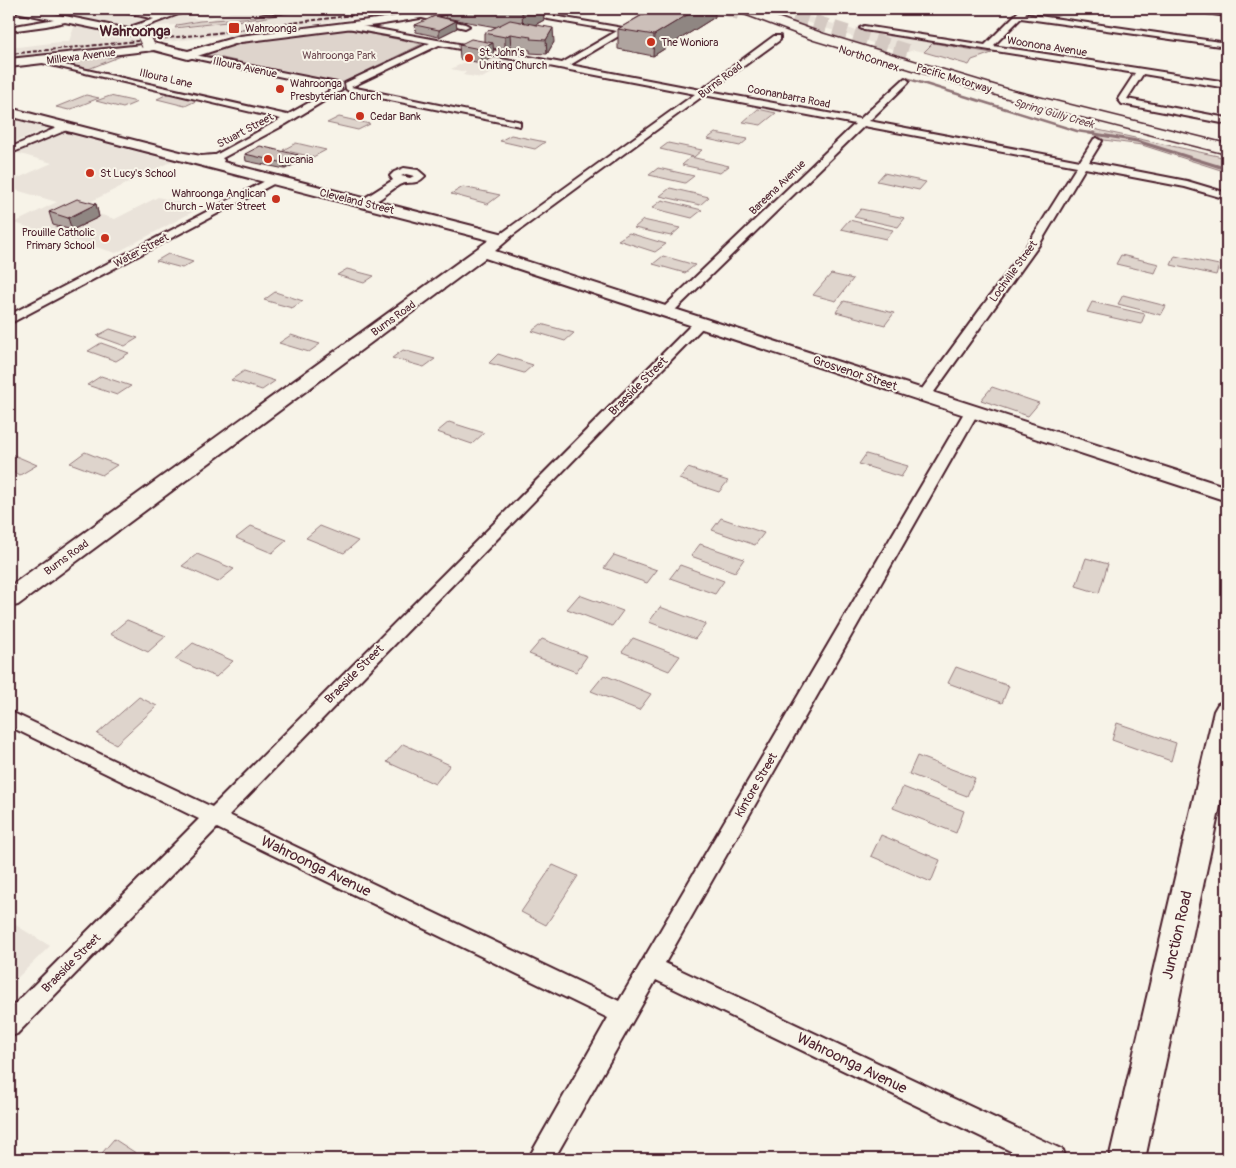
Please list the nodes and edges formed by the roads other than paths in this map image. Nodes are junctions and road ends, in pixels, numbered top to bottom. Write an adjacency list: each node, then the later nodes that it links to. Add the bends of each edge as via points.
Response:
1 (19, 9): 15 (street, Illoura Avenue)
2 (116, 9): 16 (street)
3 (188, 9): 16 (street)
4 (290, 9): 10 (street)
5 (458, 9): 14 (street)
6 (502, 9): 22 (street)
7 (660, 9): 22 (street)
8 (763, 9): 45 (highway, Pacific Motorway, via 996,83 1116,115)
9 (1192, 9): 13 (street)
10 (265, 10)
11 (741, 11): 47 (highway, NorthConnex, via 802,36 971,89 1073,116)
12 (1022, 12): 26 (street); 27 (street)
13 (1227, 14)
14 (418, 15): 18 (street); 19 (street)
15 (65, 16): 21 (street, via 46,24); 23 (street, Illoura Avenue)
16 (164, 18): 17 (street)
17 (154, 22): 23 (street)
18 (377, 26): 25 (street, Coonanbarra Road); 29 (street, via 345,25 240,39)
19 (465, 26)
20 (864, 28): 27 (street, Woonona Avenue)
21 (9, 29)
22 (623, 30): 32 (street)
23 (138, 34): 29 (street, Illoura Avenue); 30 (street, Millewa Avenue)
24 (776, 38): 38 (street, Burns Road)
25 (438, 43): 32 (street, Coonanbarra Road); 36 (street)
26 (1227, 45)
27 (986, 48): 33 (street, Woonona Avenue)
28 (910, 52): 45 (highway, NorthConnex)
29 (188, 55): 37 (street, Illoura Avenue)
30 (38, 61): 31 (street, Millewa Avenue); 40 (street, Illoura Lane)
31 (9, 63)
32 (563, 66): 38 (street, Coonanbarra Road)
33 (1140, 72): 35 (street, Woonona Avenue); 41 (street, via 1122,99 1124,102)
34 (906, 81): 42 (street, Bareena Avenue)
35 (1227, 86)
36 (349, 87): 37 (street); 43 (street)
37 (337, 88): 40 (street, Stuart Street)
38 (702, 92): 42 (street, Coonanbarra Road); 55 (street, Burns Road)
39 (9, 112): 44 (street, Cleveland Street)
40 (289, 118): 49 (street, Stuart Street)
41 (1227, 121)
42 (863, 122): 50 (street, Coonanbarra Road); 57 (street, Bareena Avenue)
43 (517, 124)
44 (66, 127): 48 (street); 49 (street, Cleveland Street)
45 (1227, 139)
46 (1097, 141): 50 (street, Lochville Street)
47 (1227, 149)
48 (9, 151)
49 (210, 161): 51 (street, Cleveland Street)
50 (1083, 164): 53 (street, Coonanbarra Road, via 1187,184); 60 (street, Lochville Street, via 1033,245)
51 (273, 180): 54 (street, Cleveland Street); 58 (street, Water Street)
52 (400, 180): 54 (street)
53 (1227, 196)
54 (364, 203): 55 (street, Cleveland Street)
55 (502, 238): 56 (street, Burns Road)
56 (483, 252): 57 (street, Grosvenor Street); 63 (street, Burns Road)
57 (666, 312): 59 (street, Grosvenor Street)
58 (9, 320)
59 (700, 323): 60 (street, Grosvenor Street); 66 (street, Braeside Street)
60 (924, 396): 61 (street, Grosvenor Street)
61 (972, 411): 62 (street, Grosvenor Street); 67 (street, Kintore Street)
62 (1227, 494)
63 (9, 599)
64 (1227, 711): 72 (street, Junction Road)
65 (9, 718): 66 (street, Wahroonga Avenue)
66 (214, 817): 68 (street, Wahroonga Avenue); 69 (street, Braeside Street)
67 (651, 967): 68 (street, Kintore Street); 71 (street, Wahroonga Avenue)
68 (623, 1014): 70 (street, Kintore Street)
69 (9, 1026)
70 (540, 1159)
71 (1054, 1159)
72 (1127, 1159)

